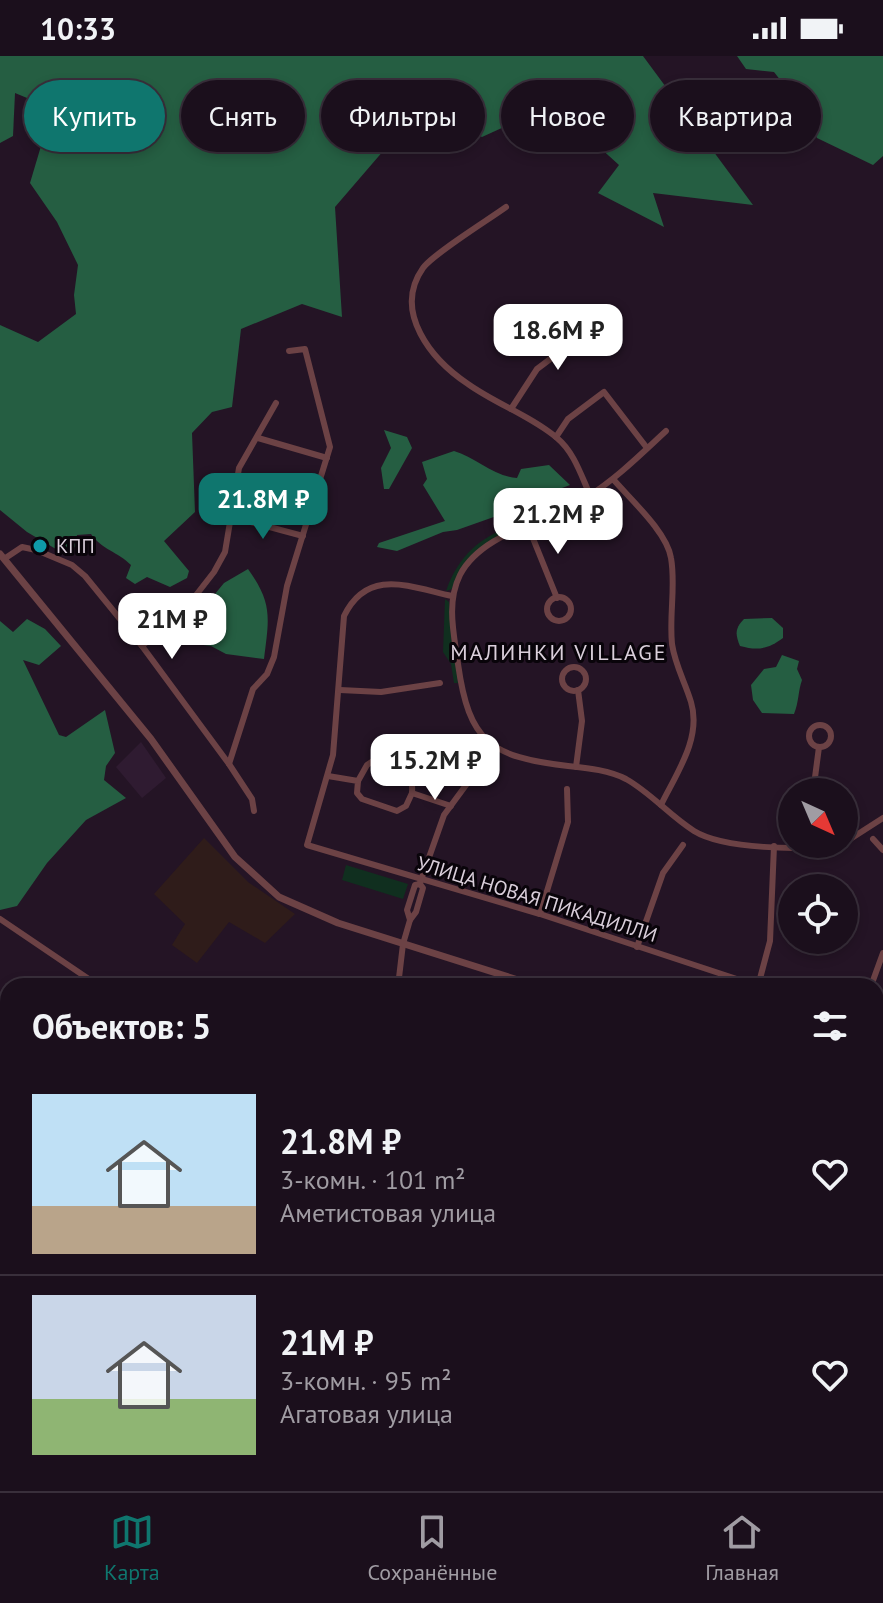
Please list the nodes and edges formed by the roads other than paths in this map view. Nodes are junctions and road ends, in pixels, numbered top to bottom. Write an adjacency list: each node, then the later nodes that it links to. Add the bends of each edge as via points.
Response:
1 (506, 207): 5 (street, via 424,266 412,296 412,316 443,364)
2 (594, 326): 5 (street, via 537,369)
3 (289, 351): 10 (street, via 305,349 329,437)
4 (276, 403): 8 (street)
5 (511, 409): 7 (street)
6 (666, 431): 9 (street)
7 (556, 437): 9 (street, via 568,419 604,392); 12 (street, via 574,459)
8 (258, 438): 10 (street); 13 (street, via 239,468)
9 (647, 448): 11 (street)
10 (327, 458): 15 (street)
11 (613, 479): 12 (street); 32 (street, via 661,535 671,558 672,642 694,724 692,742)
12 (590, 495): 14 (street)
13 (232, 517): 15 (street); 19 (street, via 225,552 214,572 186,608)
14 (528, 526): 17 (street, via 487,544 461,573); 18 (street)
15 (303, 536): 25 (street, via 274,657 253,689)
16 (2, 557): 19 (street, via 22,547 72,565); 45 (street, via 151,739 235,857 264,885 308,911)
17 (452, 596): 21 (street, via 380,584 360,593 344,616); 23 (street, via 464,703 470,720)
18 (557, 598): 18 (street, via 571,608 560,621 547,613 548,604)
19 (142, 646): 25 (street)
20 (440, 683): 21 (street, via 381,692)
21 (340, 690): 27 (street)
22 (578, 690): 26 (street, via 582,721)
23 (494, 747): 26 (street, via 529,761); 33 (street)
24 (819, 747): 28 (street)
25 (229, 764): 34 (street)
26 (576, 767): 32 (street, via 625,778)
27 (328, 776): 29 (street); 42 (street, УЛИЦА НОВАЯ ПИКАДИЛЛИ, via 307,845)
28 (815, 778)
29 (358, 781): 31 (street, via 362,799 397,811); 31 (street, via 376,759 408,769)
30 (567, 789): 43 (street, via 568,822)
31 (412, 793): 33 (street)
32 (661, 805): 39 (street, via 710,839)
33 (451, 806): 42 (street, via 436,832)
34 (254, 811)
35 (883, 818): 36 (street)
36 (858, 834)
37 (873, 839): 41 (street)
38 (683, 845): 46 (street, via 663,873)
39 (774, 846): 40 (street); 52 (street, via 770,941)
40 (778, 846)
41 (883, 850)
42 (420, 882): 43 (street, УЛИЦА НОВАЯ ПИКАДИЛЛИ); 45 (street, via 423,888)
43 (540, 914): 46 (street, УЛИЦА НОВАЯ ПИКАДИЛЛИ)
44 (0, 919): 48 (street)
45 (403, 944): 49 (street); 50 (street)
46 (637, 947): 51 (street, УЛИЦА НОВАЯ ПИКАДИЛЛИ)
47 (883, 953): 53 (street)
48 (87, 978)
49 (399, 978)
50 (511, 978)
51 (732, 978)
52 (757, 978)
53 (874, 978)

